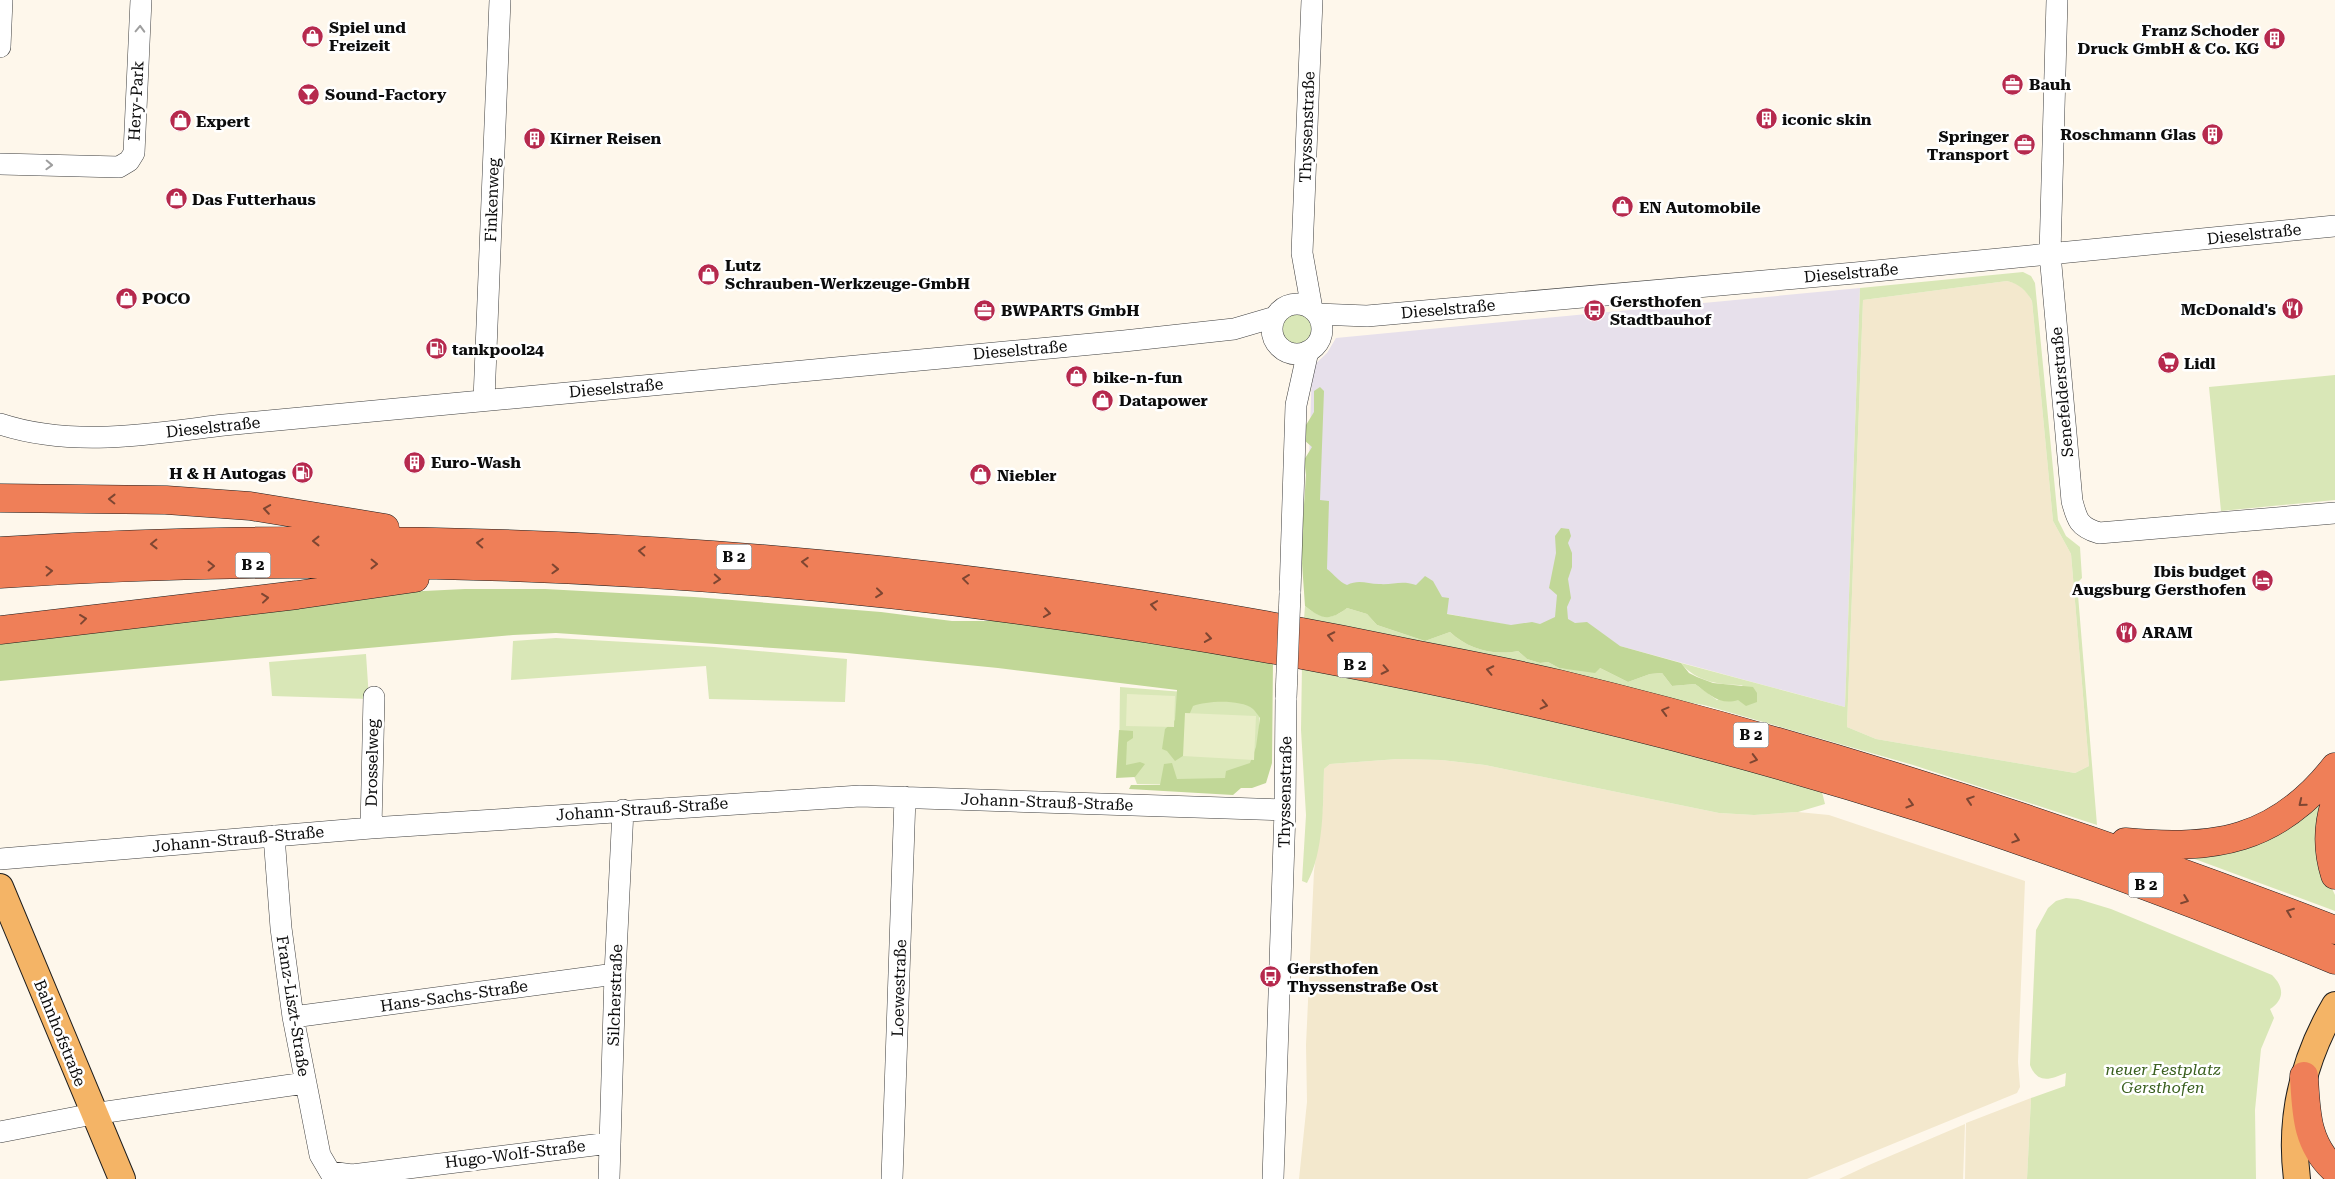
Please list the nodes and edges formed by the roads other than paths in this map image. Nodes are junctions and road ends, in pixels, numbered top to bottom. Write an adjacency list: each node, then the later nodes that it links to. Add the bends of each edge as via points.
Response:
1 (2, 0): 6 (street)
2 (141, 0): 7 (street, Hery-Park, one-way to 2, via 119,167 129,161 134,153)
3 (500, 0): 17 (street, Finkenweg)
4 (1312, 0): 9 (street, Thyssenstraße)
5 (2057, 0): 10 (street, Senefelderstraße)
6 (0, 47)
7 (0, 164)
8 (2335, 226): 10 (street, Dieselstraße)
9 (1302, 253): 11 (street, Thyssenstraße); 12 (street, Thyssenstraße)
10 (2050, 254): 13 (street, Dieselstraße); 21 (street, Senefelderstraße, via 2072,501 2078,521 2099,533)
11 (1282, 311): 12 (street, Dieselstraße, via 1301,304); 14 (street, Dieselstraße); 16 (street, via 1272,329)
12 (1314, 312): 13 (street, Dieselstraße); 15 (street, via 1321,325)
13 (1367, 316): 15 (street, Dieselstraße)
14 (1234, 329): 16 (street, Dieselstraße); 17 (street, Dieselstraße)
15 (1314, 344): 16 (street, Dieselstraße, via 1296,353); 18 (street, Thyssenstraße)
16 (1280, 345): 18 (street, Thyssenstraße)
17 (484, 400): 19 (street, Dieselstraße, via 129,436 41,436)
18 (1296, 405): 32 (street, Thyssenstraße, bridge)
19 (0, 424)
20 (0, 498): 22 (highway, one-way to 20, via 366,524 250,506 166,500)
21 (2335, 513)
22 (453, 542): 23 (highway, B 2, one-way to 23, via 229,542); 35 (highway, B 2, one-way to 22, via 1875,770 1637,704 1297,629 1172,607 858,567 613,549)
23 (0, 551)
24 (506, 567): 25 (highway, B 2, one-way to 24, via 302,564); 26 (highway, one-way to 24); 40 (highway, B 2, one-way to 40, via 785,584 999,606 1226,641 1452,684 1786,767 1917,806 2106,870)
25 (0, 574)
26 (0, 630)
27 (374, 697): 33 (street, Drosselweg)
28 (2335, 768): 35 (highway, one-way to 35, via 2314,793 2294,809 2268,825 2231,840 2177,846)
29 (905, 797): 31 (street, Johann-Strauß-Straße, via 852,796); 32 (street, Johann-Strauß-Straße); 53 (street, Loewestraße)
30 (2335, 803): 37 (highway, via 2328,849)
31 (624, 810): 33 (street, Johann-Strauß-Straße); 41 (street, Silcherstraße)
32 (1285, 810): 54 (street, Thyssenstraße)
33 (371, 828): 34 (street, Johann-Strauß-Straße)
34 (274, 836): 36 (street, Johann-Strauß-Straße); 43 (street, Franz-Liszt-Straße, via 281,928)
35 (2082, 837): 39 (highway, B 2, one-way to 35)
36 (0, 859)
37 (2335, 875)
38 (0, 887): 46 (main road, Bahnhofstraße)
39 (2335, 930)
40 (2327, 957)
41 (615, 974): 43 (street, Hans-Sachs-Straße); 48 (street, Silcherstraße)
42 (2335, 1004): 44 (main road)
43 (293, 1017): 45 (street, Franz-Liszt-Straße)
44 (2304, 1076): 49 (highway, via 2309,1131 2320,1154); 55 (main road, via 2294,1132)
45 (305, 1083): 46 (street); 50 (street, Franz-Liszt-Straße, via 321,1159)
46 (93, 1114): 47 (street); 51 (main road, Bahnhofstraße)
47 (0, 1132)
48 (610, 1143): 50 (street, Hugo-Wolf-Straße, via 352,1175); 52 (street, Silcherstraße)
49 (2335, 1170)
50 (330, 1172)
51 (122, 1179)
52 (609, 1179)
53 (892, 1179)
54 (1273, 1179)
55 (2297, 1179)

